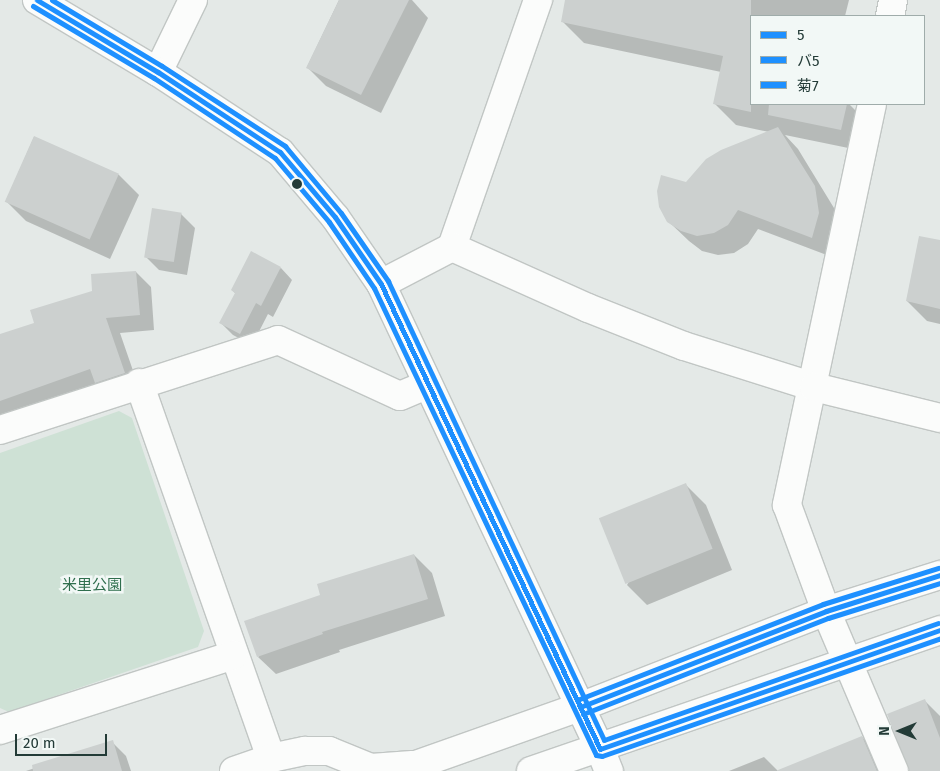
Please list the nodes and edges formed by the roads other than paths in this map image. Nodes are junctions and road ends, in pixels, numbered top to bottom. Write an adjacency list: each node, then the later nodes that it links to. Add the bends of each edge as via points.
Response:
1 (38, 0): 6 (street)
2 (193, 0): 6 (street)
3 (538, 0): 8 (street)
4 (893, 0): 5 (street)
5 (890, 15)
6 (158, 72): 9 (street, via 280,152 335,217)
7 (872, 105): 12 (street)
8 (452, 247): 9 (street); 12 (street, via 588,308 684,346)
9 (381, 284): 11 (street)
10 (139, 383): 11 (street, via 278,340 400,396); 14 (street); 18 (street)
11 (428, 384): 20 (street)
12 (814, 387): 13 (street); 16 (street, via 787,505)
13 (940, 418)
14 (0, 430)
15 (940, 575): 16 (street)
16 (826, 612): 19 (street); 20 (street)
17 (940, 630): 19 (street)
18 (233, 655): 21 (street); 22 (street)
19 (848, 662): 23 (street); 27 (street)
20 (580, 707): 23 (street); 24 (street)
21 (0, 730)
22 (271, 758): 24 (street, via 305,751 329,751 371,768); 25 (street)
23 (604, 760): 26 (street)
24 (405, 768)
25 (234, 771)
26 (532, 771)
27 (894, 771)

